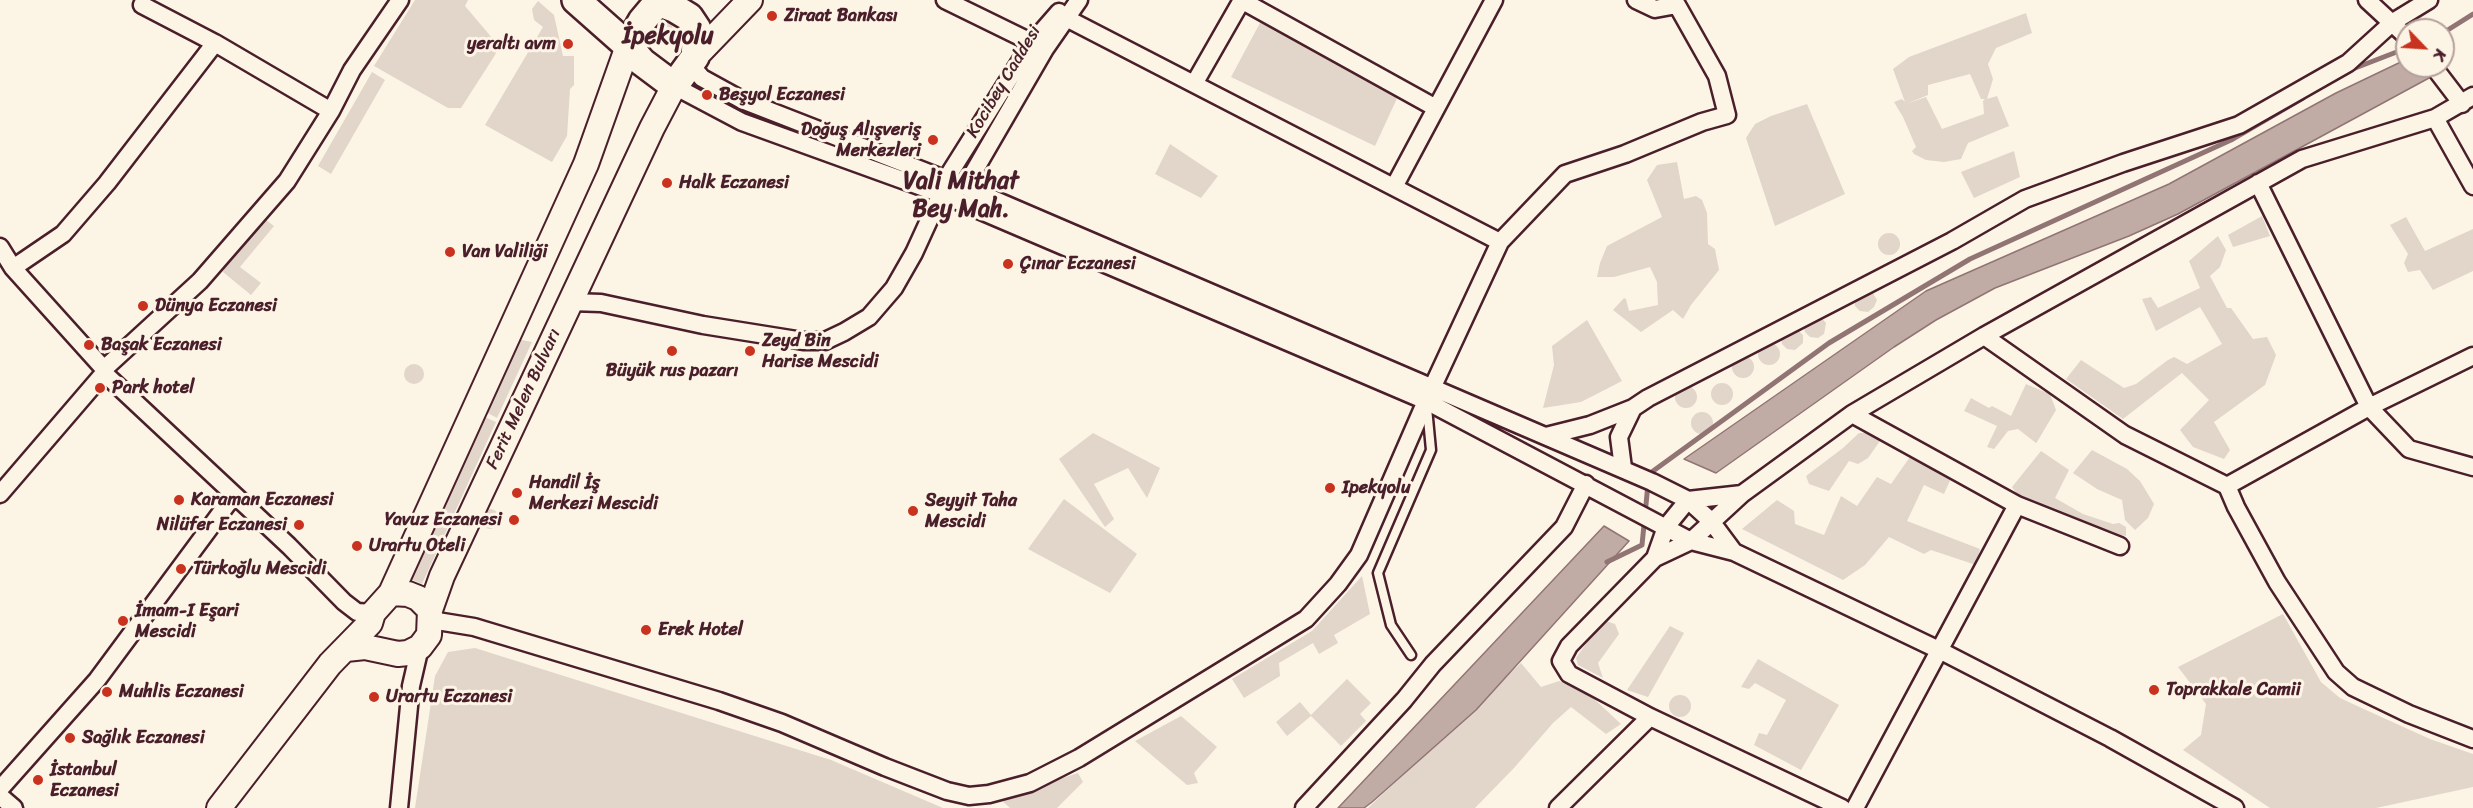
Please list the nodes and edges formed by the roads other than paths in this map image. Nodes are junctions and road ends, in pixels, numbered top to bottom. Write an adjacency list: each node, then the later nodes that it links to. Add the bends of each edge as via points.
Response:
1 (400, 0): 26 (street, via 352,70)
2 (576, 0): 18 (main road)
3 (750, 0): 20 (main road)
4 (945, 0): 19 (street)
5 (1070, 0): 19 (street, Kocibey Caddesi)
6 (1079, 0): 15 (street, Kocibey Caddesi)
7 (1242, 0): 22 (street); 25 (street)
8 (1494, 0): 25 (street)
9 (1636, 0): 14 (street)
10 (2367, 0): 16 (street)
11 (2429, 0): 16 (street)
12 (657, 1): 18 (main road); 20 (main road, via 689,17 697,29)
13 (142, 5): 17 (street)
14 (1658, 5): 33 (street, via 1677,5 1717,76 1727,115 1565,174)
15 (1066, 18): 19 (street, Kocibey Caddesi); 22 (street)
16 (2393, 22): 42 (street, via 2348,63 2239,126 2025,199)
17 (215, 43): 26 (street); 35 (street, via 63,234)
18 (628, 46): 23 (main road); 60 (main road, via 586,164)
19 (1038, 46): 30 (street, Kocibey Caddesi); 31 (street, Kocibey Caddesi)
20 (695, 57): 23 (main road); 30 (street, via 696,71 702,78 742,100)
21 (2443, 78): 24 (street)
22 (1194, 84): 32 (street)
23 (674, 86): 30 (street, via 742,122); 36 (main road, Ferit Melen Bulvarı)
24 (2467, 100): 27 (street)
25 (1436, 108): 32 (street)
26 (331, 111): 39 (street, via 287,181 263,210 200,281)
27 (2435, 118): 28 (street, via 2302,159); 29 (street)
28 (2258, 183): 37 (street); 41 (street)
29 (2473, 186)
30 (944, 187): 31 (street); 36 (street, Kocibey Caddesi, via 894,288 869,317 825,340 703,326 601,303); 40 (street)
31 (965, 187): 40 (street)
32 (1394, 188): 33 (street)
33 (1500, 242): 40 (street)
34 (0, 247): 35 (street)
35 (13, 268): 39 (street)
36 (570, 302): 61 (main road, Ferit Melen Bulvarı, via 442,576)
37 (1984, 336): 43 (street); 48 (street, via 2126,435)
38 (2473, 356): 41 (street)
39 (104, 371): 49 (street); 51 (street)
40 (1429, 395): 44 (street); 47 (street); 61 (street, via 1359,555 1306,619 1079,758 1030,783 989,794 969,796 947,791 719,701); 67 (lane, via 1431,450 1378,573 1390,625)
41 (2368, 407): 45 (street, via 2409,449); 48 (street)
42 (1633, 408): 44 (street, via 1590,425); 46 (street, via 1618,437)
43 (1852, 414): 50 (street); 53 (street)
44 (1546, 436): 46 (street)
45 (2473, 467)
46 (1623, 468): 52 (street)
47 (1586, 484): 55 (street); 77 (street, via 1564,527 1433,664)
48 (2227, 486): 70 (street, via 2277,582 2336,672 2353,687)
49 (0, 494)
50 (1742, 494): 52 (street); 54 (street)
51 (234, 495): 62 (street, via 344,602); 71 (street, via 97,680)
52 (1688, 500): 54 (street); 55 (street)
53 (2017, 505): 57 (street); 66 (street)
54 (1711, 521): 56 (street); 58 (street)
55 (1666, 527): 56 (street); 59 (street)
56 (1691, 541): 58 (street); 59 (street)
57 (2120, 546)
58 (1734, 552): 66 (street)
59 (1654, 558): 69 (street, via 1569,646 1561,661 1569,674)
60 (391, 593): 61 (main road, via 418,598); 62 (main road)
61 (431, 615): 63 (main road, Ferit Melen Bulvarı, via 429,634)
62 (372, 618): 64 (main road); 65 (main road, via 375,639)
63 (420, 647): 65 (main road, via 408,653); 68 (street)
64 (346, 649): 65 (main road); 75 (main road, via 330,664)
65 (387, 651): 68 (street, via 401,665)
66 (1941, 651): 79 (street); 80 (street)
67 (1411, 655)
68 (411, 686): 76 (street)
69 (1650, 717): 73 (street); 78 (street)
70 (2473, 739)
71 (0, 789)
72 (0, 796): 74 (street)
73 (1837, 807)
74 (14, 808)
75 (219, 808)
76 (399, 808)
77 (1304, 808)
78 (1558, 808)
79 (1855, 808)
80 (2235, 808)

